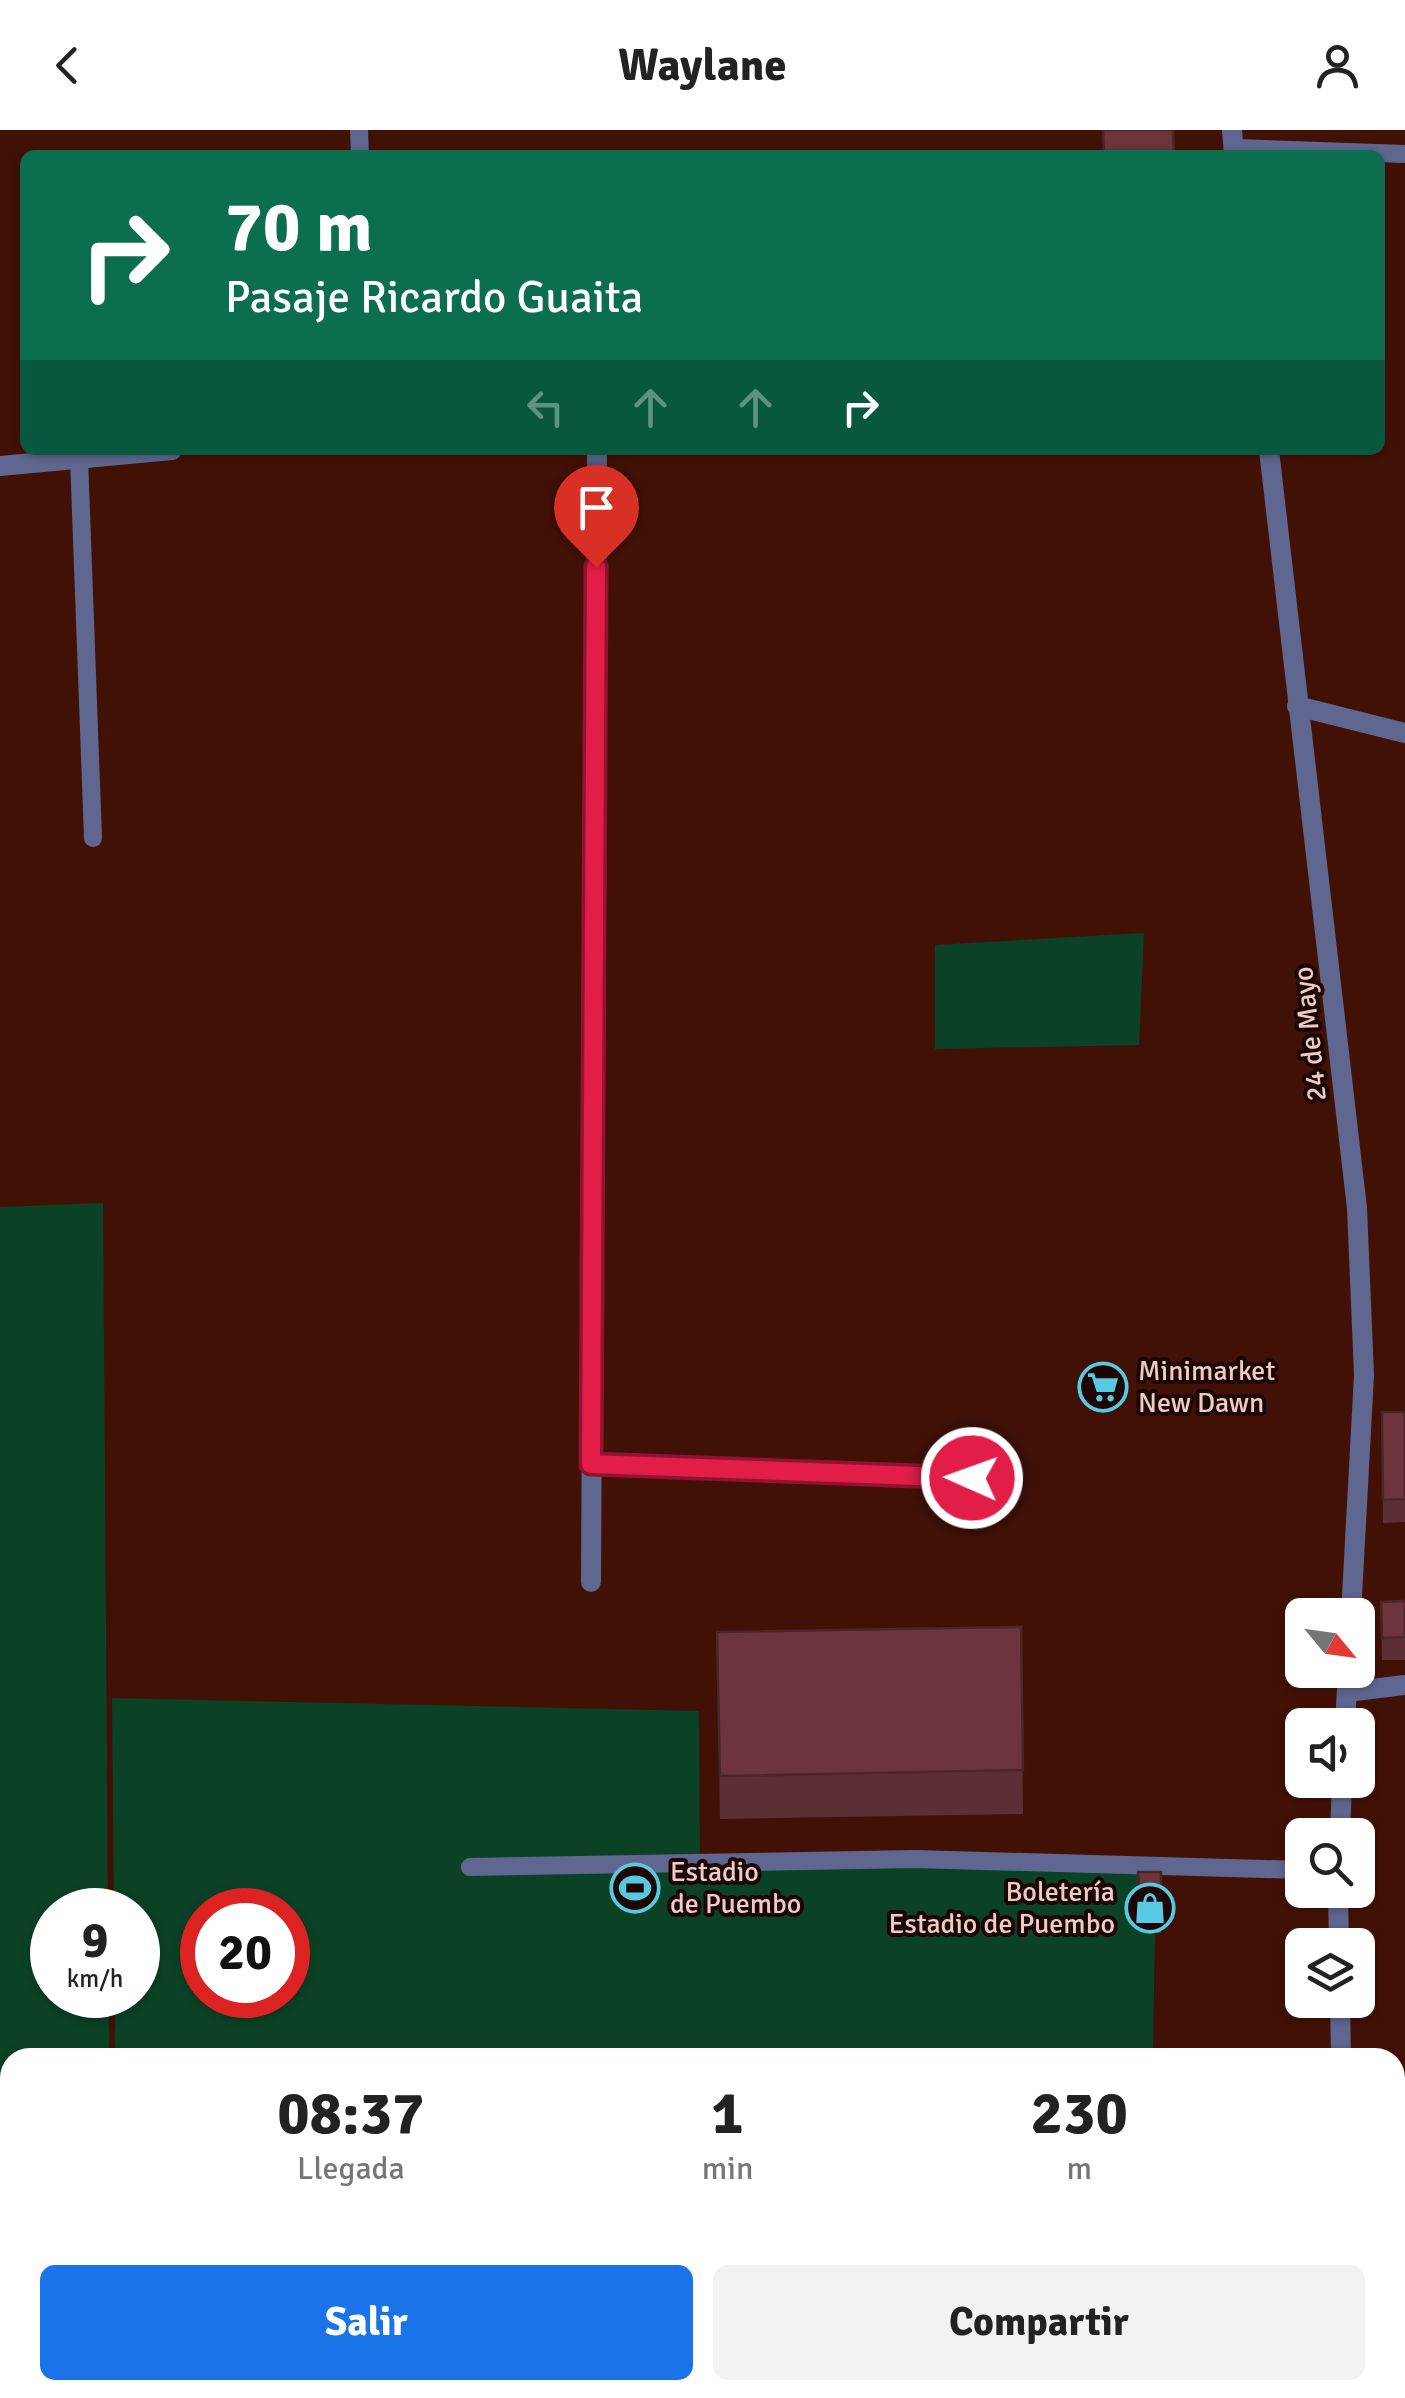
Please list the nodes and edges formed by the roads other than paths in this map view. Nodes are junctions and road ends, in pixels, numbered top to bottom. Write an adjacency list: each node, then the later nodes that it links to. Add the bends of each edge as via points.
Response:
1 (1233, 144): 2 (lane)
2 (1336, 150)
3 (114, 455): 6 (street)
4 (597, 455): 11 (street)
5 (1269, 455): 8 (street, 24 de Mayo)
6 (80, 458): 7 (street); 10 (lane)
7 (0, 466)
8 (1298, 706): 9 (street); 14 (street, 24 de Mayo, via 1356,1208 1364,1375)
9 (1405, 733)
10 (93, 838)
11 (591, 1464): 12 (lane); 13 (street)
12 (972, 1478)
13 (591, 1582)
14 (1352, 1598)
15 (1375, 1683): 16 (street)
16 (1405, 1685)
17 (470, 1866): 18 (lane, via 915,1859)
18 (1285, 1870)
19 (1340, 2018): 20 (street)
20 (1341, 2048)

